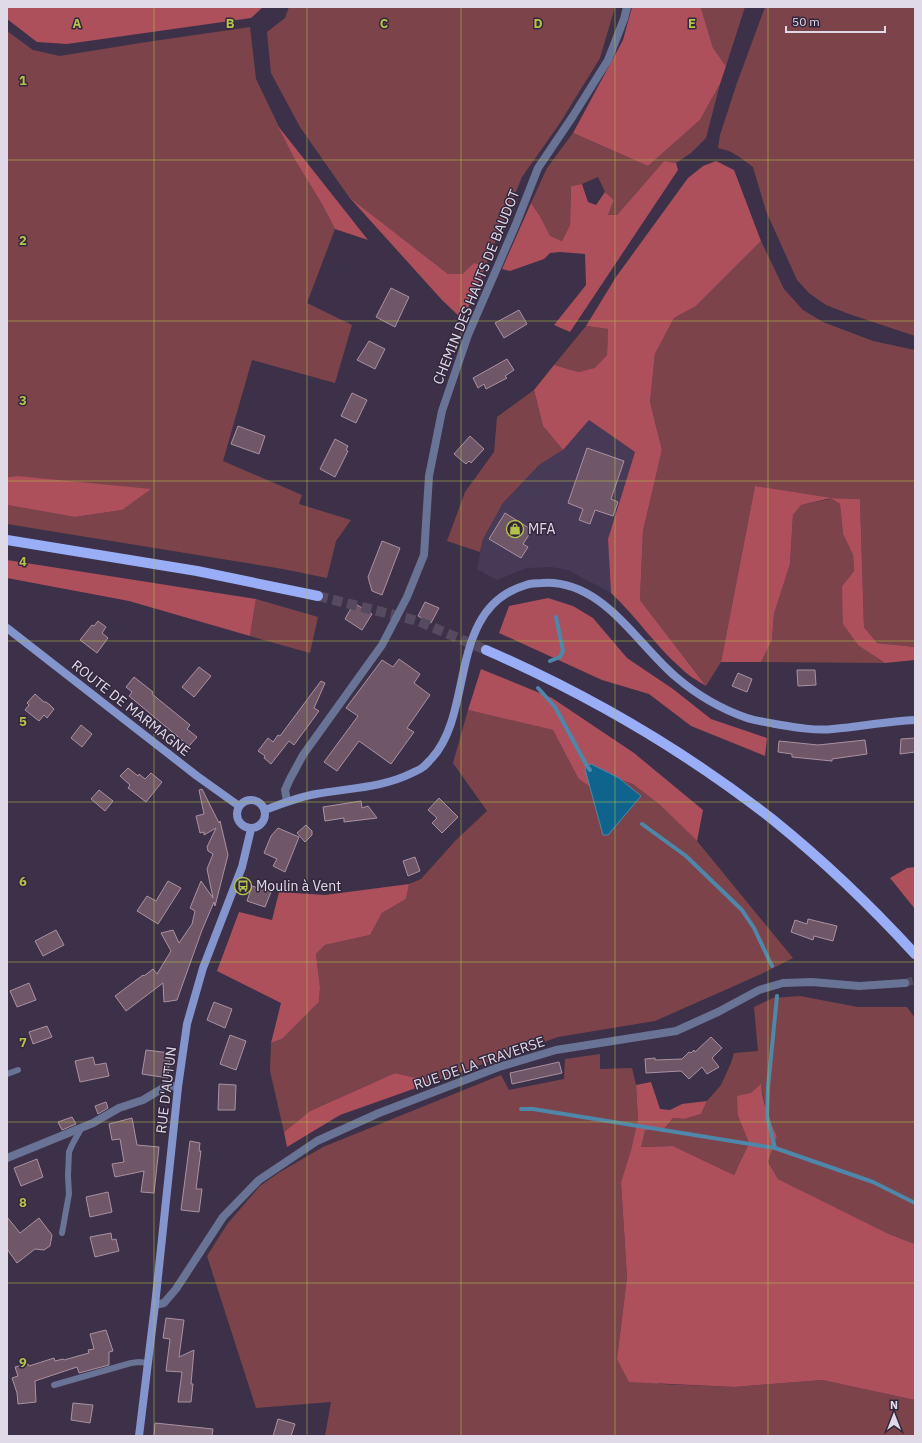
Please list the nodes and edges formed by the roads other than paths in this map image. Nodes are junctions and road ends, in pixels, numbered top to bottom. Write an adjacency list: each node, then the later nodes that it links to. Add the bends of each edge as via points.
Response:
1 (627, 7): 7 (street, CHEMIN DES HAUTS DE BAUDOT, via 608,60 538,168 468,335 442,411 429,476 424,555 407,596 382,645 303,755 285,790)
2 (7, 540): 3 (main road, via 197,571)
3 (318, 596)
4 (7, 628): 8 (main road, ROUTE DE MARMAGNE)
5 (486, 650): 11 (main road, via 582,696 648,734 714,777 830,868)
6 (915, 720): 7 (main road, via 831,729 789,726 749,719 712,703 676,676 620,618 591,594 557,582 527,584 508,592 488,608 476,629 467,653 448,731 440,750 423,767 381,785 314,794)
7 (287, 801): 9 (main road)
8 (239, 806): 9 (main road, via 251,800 259,803); 10 (main road, via 238,819 243,826)
9 (265, 810): 10 (main road, via 263,823)
10 (251, 829): 15 (main road, RUE D'AUTUN, via 242,867 203,968 187,1024)
11 (915, 954)
12 (905, 983): 19 (street, RUE DE LA TRAVERSE, via 859,986 812,982 783,983 759,990 676,1031 556,1050 499,1067 379,1113 317,1141 259,1180 223,1217 176,1289 164,1303)
13 (18, 1070): 14 (lane)
14 (7, 1074)
15 (178, 1087): 16 (street, via 163,1088 143,1100 119,1108); 19 (main road, RUE D'AUTUN)
16 (82, 1127): 17 (street); 18 (lane, via 70,1152 69,1194)
17 (7, 1158)
18 (62, 1233)
19 (155, 1305): 20 (main road, RUE D'AUTUN)
20 (148, 1363): 21 (lane, via 131,1363); 22 (main road, RUE D'AUTUN)
21 (54, 1385)
22 (139, 1436)

